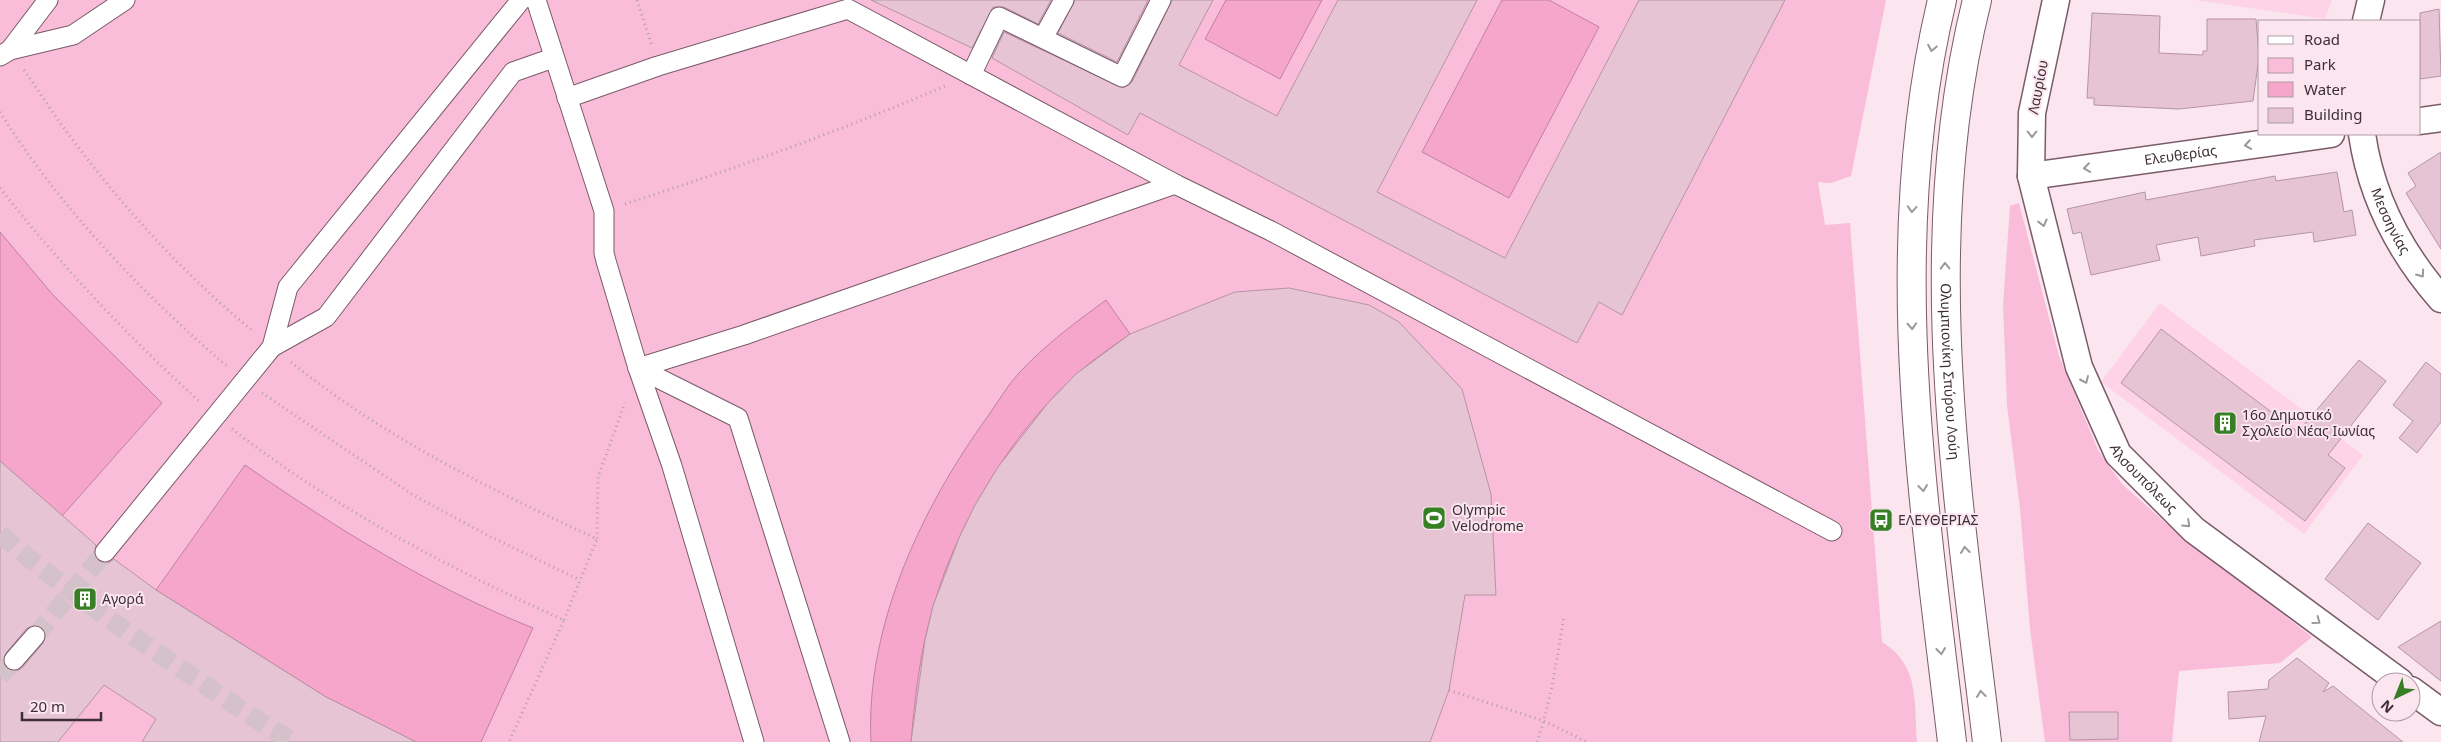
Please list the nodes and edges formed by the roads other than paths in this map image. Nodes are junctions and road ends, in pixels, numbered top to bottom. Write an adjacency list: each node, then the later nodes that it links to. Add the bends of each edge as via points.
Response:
1 (48, 0): 13 (street)
2 (125, 0): 13 (street, via 73,35)
3 (521, 0): 24 (street, via 288,287)
4 (536, 0): 14 (street)
5 (1064, 0): 12 (street)
6 (1161, 0): 12 (street, via 1122,77)
7 (1942, 0): 35 (main road, one-way to 35, via 1918,130 1910,248 1914,384 1922,480)
8 (1977, 0): 36 (main road, Ολυμπιονίκη Σπύρου Λούη, one-way to 8, via 1950,415 1945,245 1952,135)
9 (2056, 0): 21 (street, Λαυρίου, one-way to 21, via 2032,113)
10 (2371, 0): 11 (street)
11 (2366, 20)
12 (1043, 38): 15 (street, via 999,17)
13 (5, 53)
14 (553, 58): 16 (street); 24 (street, via 513,72 326,317)
15 (971, 75): 16 (street, via 848,9 658,66); 22 (street)
16 (567, 98): 25 (street, via 604,211 604,253)
17 (2441, 118): 18 (street)
18 (2421, 121)
19 (2324, 135): 21 (street, Ελευθερίας, one-way to 21)
20 (2362, 135): 23 (street, Μεσσηνίας, one-way to 23, via 2367,164 2384,211 2409,257)
21 (2031, 176): 30 (street, Αλσουπόλεως, one-way to 30, via 2079,367 2118,454 2194,530)
22 (1175, 184): 25 (street, via 744,335); 26 (street, via 1279,236)
23 (2441, 299)
24 (272, 347): 27 (street)
25 (638, 368): 33 (street, via 672,466); 34 (street, via 738,418)
26 (1832, 531)
27 (105, 552)
28 (36, 636): 29 (street)
29 (14, 660)
30 (2386, 672)
31 (2421, 697): 32 (street)
32 (2441, 712)
33 (754, 742)
34 (840, 742)
35 (1952, 742)
36 (1987, 742)

